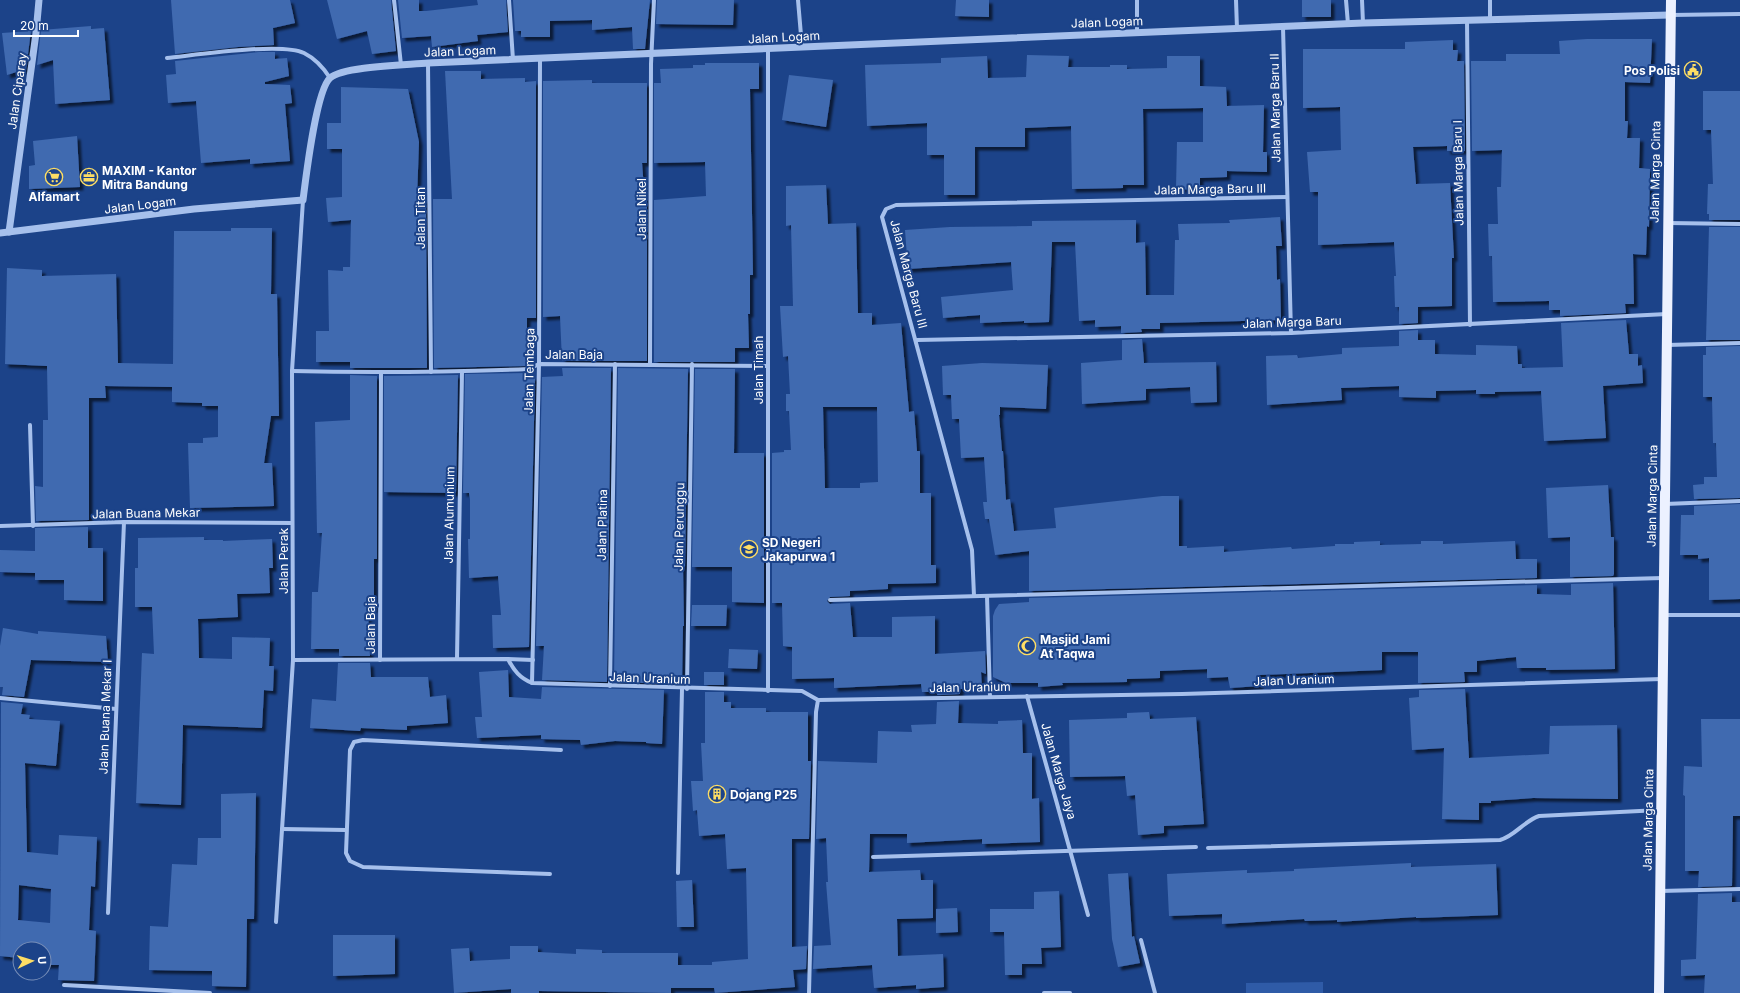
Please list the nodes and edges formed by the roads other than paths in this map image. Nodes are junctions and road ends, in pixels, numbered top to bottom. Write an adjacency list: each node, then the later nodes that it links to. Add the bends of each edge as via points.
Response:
1 (38, 0): 33 (street, Jalan Ciparay, via 36,33)
2 (394, 0): 27 (street)
3 (508, 0): 25 (street)
4 (654, 0): 22 (street, Jalan Nikel)
5 (798, 0): 20 (street)
6 (1137, 0): 19 (street)
7 (1236, 0): 18 (street)
8 (1346, 0): 16 (street)
9 (1362, 0): 15 (street)
10 (1490, 0): 14 (street)
11 (1671, 8): 12 (street); 14 (street, Jalan Logam); 31 (main road, Jalan Marga Cinta)
12 (1740, 14)
13 (1467, 20): 14 (street, Jalan Logam); 15 (street, Jalan Logam); 36 (street, Jalan Marga Baru I)
14 (1490, 20)
15 (1363, 23): 16 (street, Jalan Logam)
16 (1348, 24): 17 (street, Jalan Logam)
17 (1283, 27): 18 (street, Jalan Logam); 29 (street, Jalan Marga Baru II)
18 (1237, 29): 19 (street, Jalan Logam)
19 (1137, 32): 20 (street, Jalan Logam)
20 (802, 48): 21 (street, Jalan Logam)
21 (768, 49): 22 (street, Jalan Logam); 45 (street, Jalan Timah)
22 (652, 53): 24 (street, Jalan Logam); 43 (street, Jalan Nikel)
23 (167, 58): 28 (street, via 284,48 303,52 320,63)
24 (540, 59): 25 (street, Jalan Logam); 41 (street, Jalan Tembaga)
25 (514, 60): 26 (street, Jalan Logam)
26 (428, 63): 27 (street, Jalan Logam); 47 (street, Jalan Titan)
27 (401, 65): 28 (street, Jalan Logam, via 341,72)
28 (330, 78): 30 (street, via 325,85 315,124)
29 (1287, 197): 37 (street, Jalan Marga Baru II); 38 (street, Jalan Marga Baru III, via 891,207 886,209 882,217)
30 (303, 200): 33 (street, Jalan Logam, via 194,209); 46 (street, Jalan Perak)
31 (1668, 224): 32 (street); 35 (main road, Jalan Marga Cinta)
32 (1740, 224)
33 (8, 232): 34 (street, Jalan Logam)
34 (0, 233)
35 (1667, 314): 36 (street, Jalan Marga Baru); 40 (main road, Jalan Marga Cinta)
36 (1470, 325): 37 (street, Jalan Marga Baru)
37 (1291, 333): 38 (street, Jalan Marga Baru)
38 (917, 340): 58 (street, Jalan Marga Baru III, via 972,550)
39 (1740, 343): 40 (street)
40 (1667, 345): 52 (main road, Jalan Marga Cinta)
41 (539, 364): 42 (street, Jalan Baja); 48 (street, Jalan Baja, via 530,369); 67 (street, Jalan Tembaga)
42 (615, 364): 43 (street, Jalan Baja); 70 (street, Jalan Platina)
43 (650, 364): 44 (street, Jalan Baja)
44 (692, 364): 45 (street, Jalan Baja); 71 (street, Jalan Perunggu)
45 (768, 366): 72 (street, Jalan Timah)
46 (292, 372): 49 (street, Jalan Baja); 54 (street, Jalan Perak)
47 (430, 372): 48 (street, Jalan Baja); 49 (street, Jalan Baja)
48 (462, 372): 63 (street, Jalan Alumunium)
49 (381, 373): 66 (street, Jalan Baja)
50 (30, 425): 56 (street)
51 (1740, 501): 52 (street)
52 (1665, 504): 57 (main road, Jalan Marga Cinta)
53 (124, 522): 54 (street, Jalan Buana Mekar); 56 (street, Jalan Buana Mekar); 77 (street, Jalan Buana Mekar I)
54 (292, 523): 65 (street, Jalan Perak)
55 (0, 526): 56 (street, Jalan Buana Mekar)
56 (33, 526)
57 (1664, 578): 59 (street); 61 (main road, Jalan Marga Cinta)
58 (974, 596): 59 (street); 60 (street)
59 (987, 596): 74 (street)
60 (830, 600)
61 (1663, 615): 62 (street); 68 (main road, Jalan Marga Cinta)
62 (1740, 615)
63 (457, 658): 64 (street); 66 (street)
64 (508, 659): 67 (street); 69 (street, via 513,670 521,678)
65 (293, 660): 66 (street); 80 (street, Jalan Perak)
66 (380, 660)
67 (533, 660): 69 (street, Jalan Tembaga)
68 (1662, 679): 73 (street, Jalan Uranium); 79 (main road, Jalan Marga Cinta)
69 (532, 683): 70 (street, Jalan Uranium)
70 (610, 686): 71 (street, Jalan Uranium)
71 (685, 689): 72 (street, Jalan Uranium); 87 (street, Jalan Perunggu)
72 (768, 690): 76 (street, Jalan Uranium, via 802,691)
73 (1027, 696): 74 (street, Jalan Uranium); 84 (street, Jalan Marga Jaya)
74 (990, 697): 76 (street, Jalan Uranium)
75 (0, 698): 77 (street)
76 (818, 700): 96 (street)
77 (116, 709): 90 (street, Jalan Buana Mekar I)
78 (561, 750): 81 (street, via 363,740 354,742 350,750)
79 (1661, 810): 83 (street, via 1539,816 1500,840); 89 (main road, Jalan Marga Cinta)
80 (282, 829): 81 (street); 92 (street, Jalan Perak)
81 (346, 830): 86 (street, via 346,853 350,861 363,867)
82 (1196, 847): 84 (street)
83 (1208, 848)
84 (1071, 851): 85 (street); 91 (street, Jalan Marga Jaya)
85 (873, 857)
86 (550, 874)
87 (678, 874)
88 (1740, 889): 89 (street)
89 (1660, 891): 100 (main road, Jalan Marga Cinta)
90 (108, 913)
91 (1088, 915)
92 (276, 922)
93 (1141, 940): 99 (street)
94 (64, 985): 95 (street)
95 (210, 993)
96 (809, 993)
97 (1044, 993): 98 (street)
98 (1070, 993)
99 (1156, 993)
100 (1659, 993)

